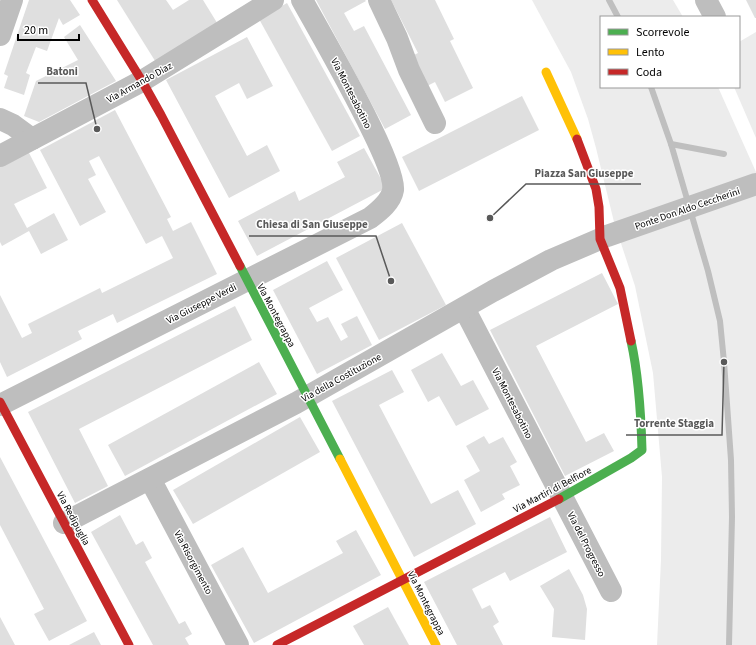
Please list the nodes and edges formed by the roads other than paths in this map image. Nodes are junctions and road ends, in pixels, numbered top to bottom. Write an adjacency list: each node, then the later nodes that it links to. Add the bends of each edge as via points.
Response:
1 (12, 0): 8 (street)
2 (92, 0): 10 (street, Via Montegrappa)
3 (273, 0): 10 (street, Via Armando Diaz)
4 (302, 0): 16 (street, Via Montesabotino, via 375,137 391,174)
5 (379, 0): 12 (street)
6 (706, 0): 7 (street)
7 (714, 16)
8 (0, 36)
9 (546, 72): 17 (street, via 575,133 596,189 599,207)
10 (142, 81): 13 (street, Via Armando Diaz); 18 (street, Via Montegrappa)
11 (0, 119): 13 (street)
12 (435, 123)
13 (32, 139): 14 (street, Via Armando Diaz)
14 (0, 156)
15 (756, 184): 17 (street, Ponte Don Aldo Ceccherini)
16 (393, 190): 18 (street, Via Giuseppe Verdi, via 385,204 370,218)
17 (609, 235): 19 (street, Via della Costituzione, via 540,266); 23 (street, Via Martiri di Belfiore, via 635,358 640,396 642,450)
18 (246, 280): 20 (street, Via Montegrappa); 21 (street, Via Giuseppe Verdi)
19 (464, 308): 20 (street, Via della Costituzione); 23 (street, Via Montesabotino)
20 (308, 396): 22 (street, Via della Costituzione); 25 (street, Via Montegrappa)
21 (0, 404): 24 (street, Via Redipuglia)
22 (150, 479): 24 (street, Via della Costituzione); 28 (street, Via Risorgimento)
23 (562, 497): 25 (street, Via Martiri di Belfiore); 26 (street, Via del Progresso)
24 (64, 523): 27 (street, Via Redipuglia)
25 (402, 580): 29 (street, Via Martiri di Belfiore); 30 (street, Via Montegrappa)
26 (611, 591)
27 (129, 645)
28 (238, 645)
29 (277, 645)
30 (436, 645)

